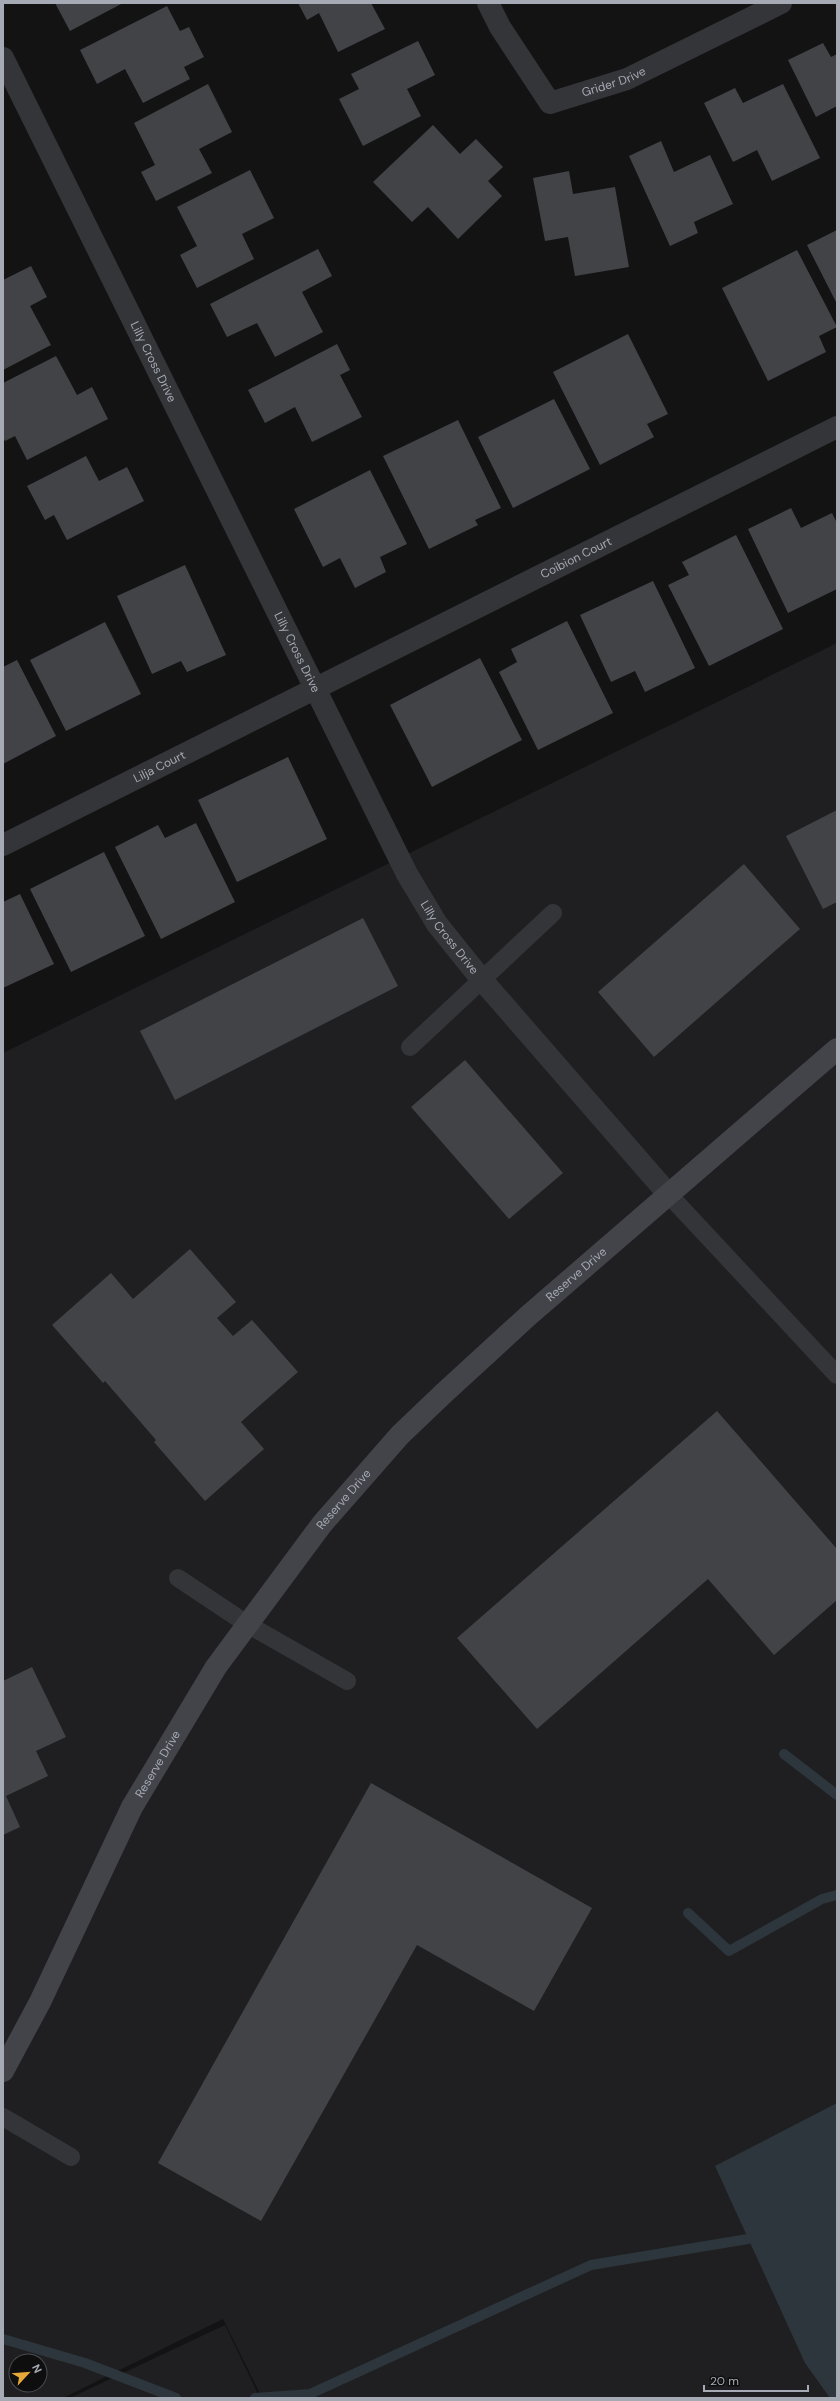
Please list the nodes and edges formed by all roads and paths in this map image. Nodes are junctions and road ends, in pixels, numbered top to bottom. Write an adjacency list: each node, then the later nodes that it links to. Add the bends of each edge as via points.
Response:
1 (488, 3): 2 (street, Grider Drive, via 500,27 550,103 627,79)
2 (781, 3)
3 (3, 58): 5 (street, Lilly Cross Drive)
4 (837, 427): 5 (street, Coibion Court)
5 (315, 688): 6 (street, Lilja Court); 8 (street, Lilly Cross Drive, via 407,874 437,924)
6 (3, 845)
7 (553, 914): 8 (lane)
8 (482, 980): 9 (lane); 11 (street, Lilly Cross Drive)
9 (410, 1047)
10 (837, 1049): 11 (street, Reserve Drive)
11 (670, 1196): 12 (lane); 14 (street, Reserve Drive, via 528,1316 400,1436 322,1524)
12 (837, 1376)
13 (178, 1578): 14 (lane)
14 (247, 1624): 15 (lane); 16 (street, Reserve Drive, via 186,1715 132,1807 40,2002)
15 (347, 1681)
16 (3, 2071)
17 (3, 2117): 18 (lane)
18 (71, 2157)

